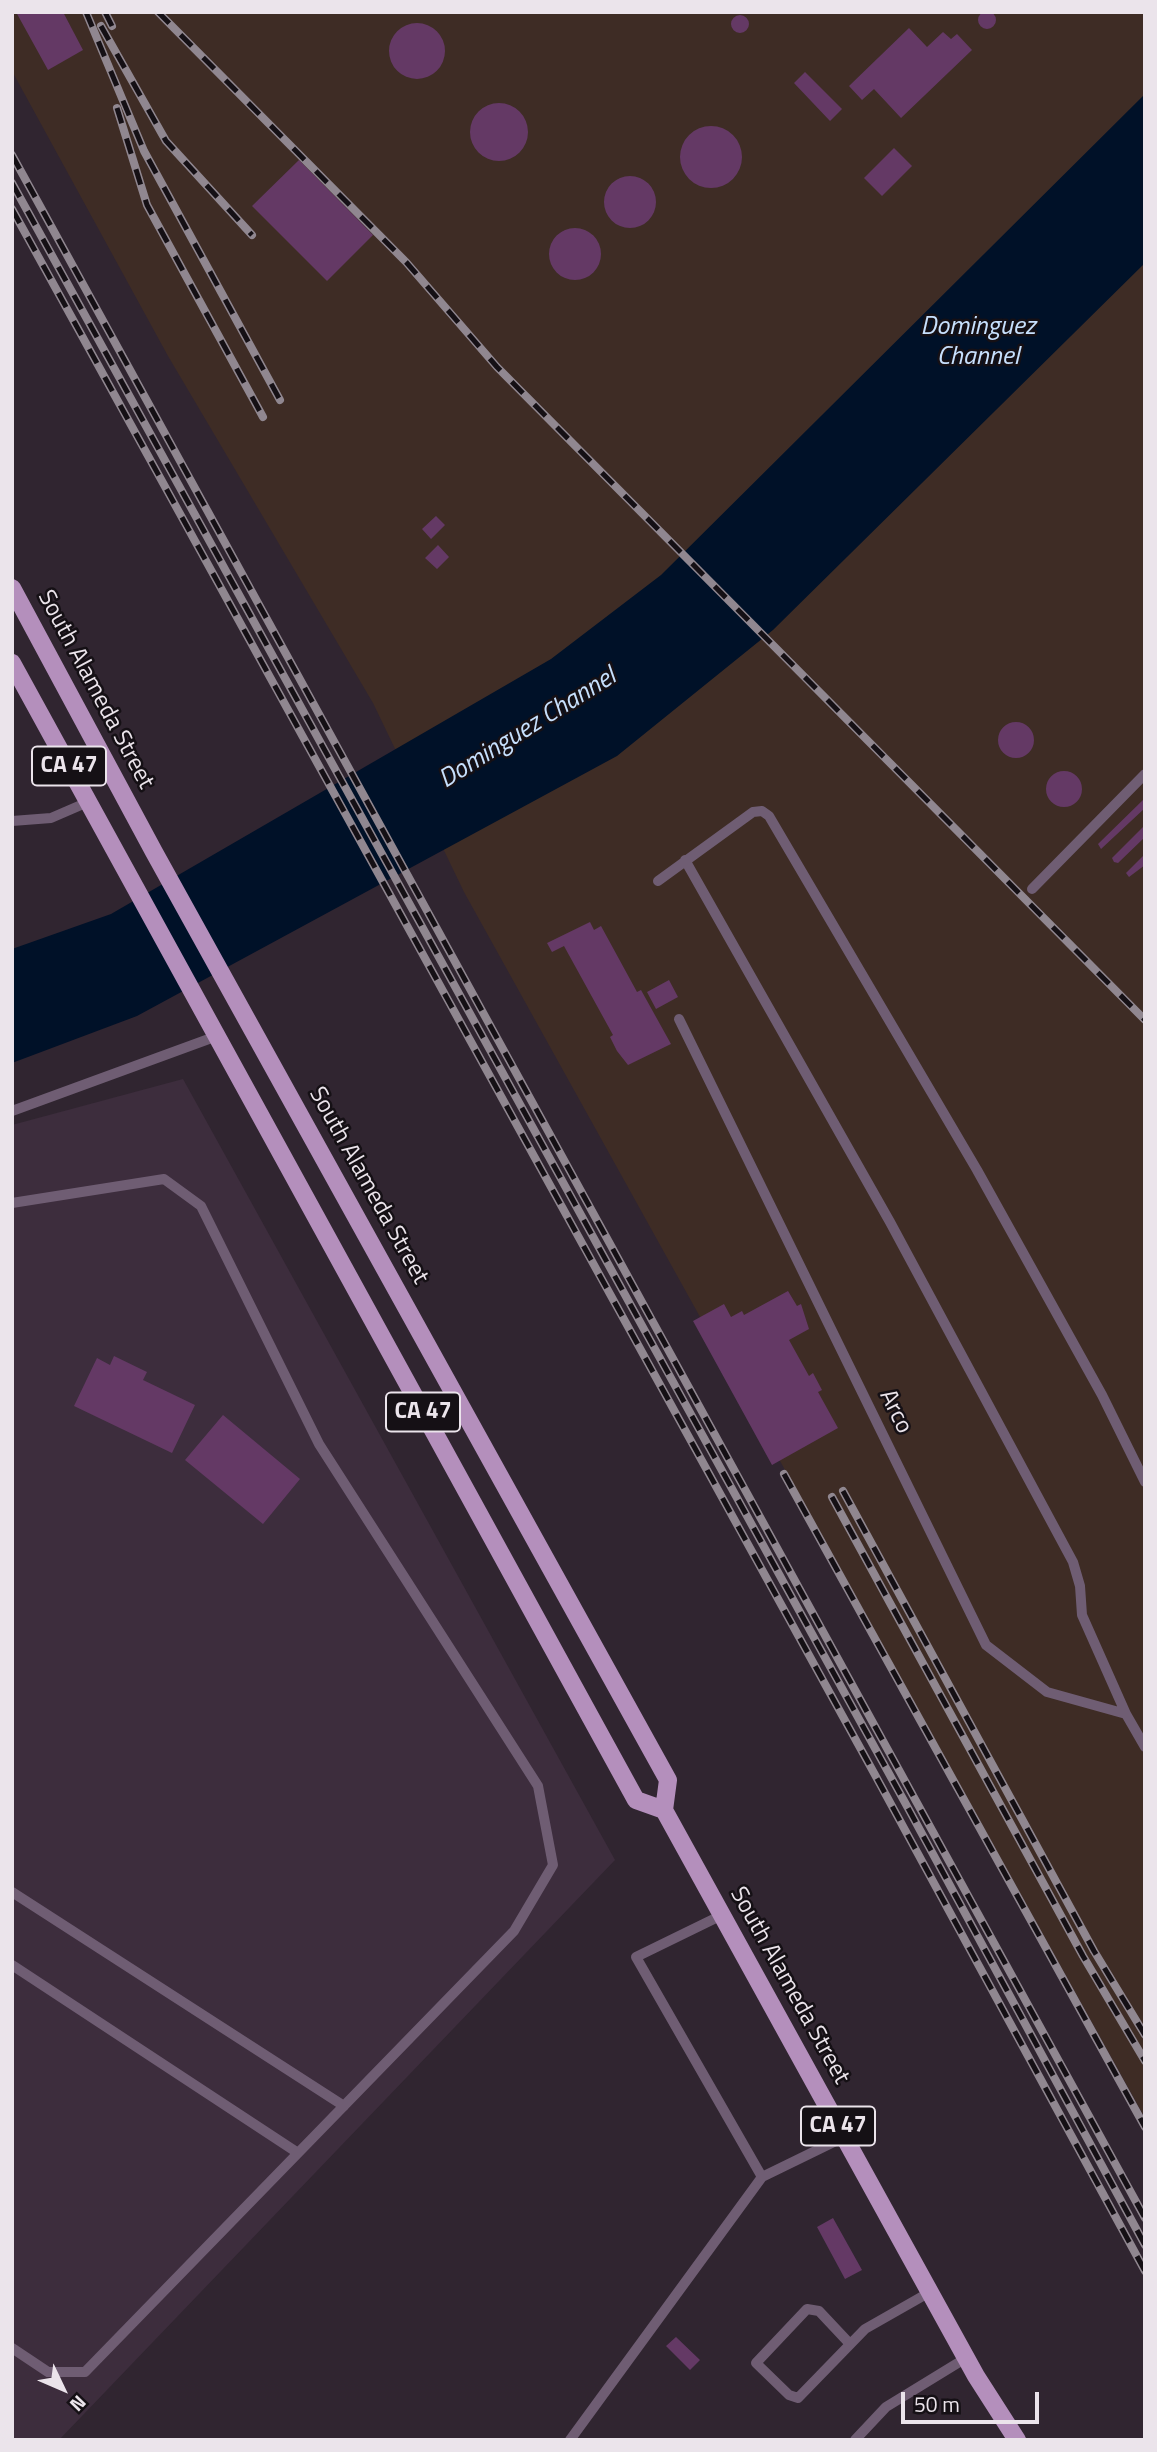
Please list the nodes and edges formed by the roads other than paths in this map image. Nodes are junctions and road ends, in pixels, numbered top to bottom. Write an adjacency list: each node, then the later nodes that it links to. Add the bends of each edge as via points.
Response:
1 (12, 588): 16 (main road, South Alameda Street / CA 47, via 668,1780)
2 (15, 675): 4 (main road, CA 47)
3 (1145, 774): 8 (lane)
4 (88, 802): 5 (lane, via 51,818); 10 (main road, CA 47)
5 (12, 821)
6 (685, 860): 7 (lane); 13 (lane, via 753,812 769,816 977,1170); 14 (lane, via 890,1223 1073,1562 1082,1615)
7 (658, 881)
8 (1032, 888)
9 (679, 1020): 14 (lane, Arco, via 986,1645 1047,1692)
10 (214, 1030): 11 (lane); 16 (main road, CA 47, via 636,1800)
11 (12, 1111)
12 (12, 1203): 20 (lane, via 164,1178 201,1206 319,1444 538,1786 553,1865 514,1931)
13 (1145, 1482)
14 (1126, 1714): 15 (lane)
15 (1145, 1747)
16 (664, 1810): 18 (main road, South Alameda Street / CA 47)
17 (12, 1892): 20 (lane)
18 (722, 1915): 21 (main road, South Alameda Street / CA 47); 23 (lane, via 635,1957)
19 (12, 1965): 22 (lane)
20 (344, 2106): 22 (lane)
21 (844, 2137): 23 (lane); 24 (main road, South Alameda Street / CA 47)
22 (298, 2152): 26 (lane, via 85,2372 48,2372)
23 (762, 2177): 28 (lane)
24 (930, 2292): 25 (lane, via 865,2329); 27 (main road, South Alameda Street / CA 47)
25 (850, 2344): 25 (lane, via 798,2398 756,2363 807,2309 819,2311)
26 (12, 2348)
27 (966, 2358): 29 (lane, via 886,2407); 30 (main road, South Alameda Street / CA 47)
28 (570, 2440)
29 (855, 2440)
30 (1017, 2440)

